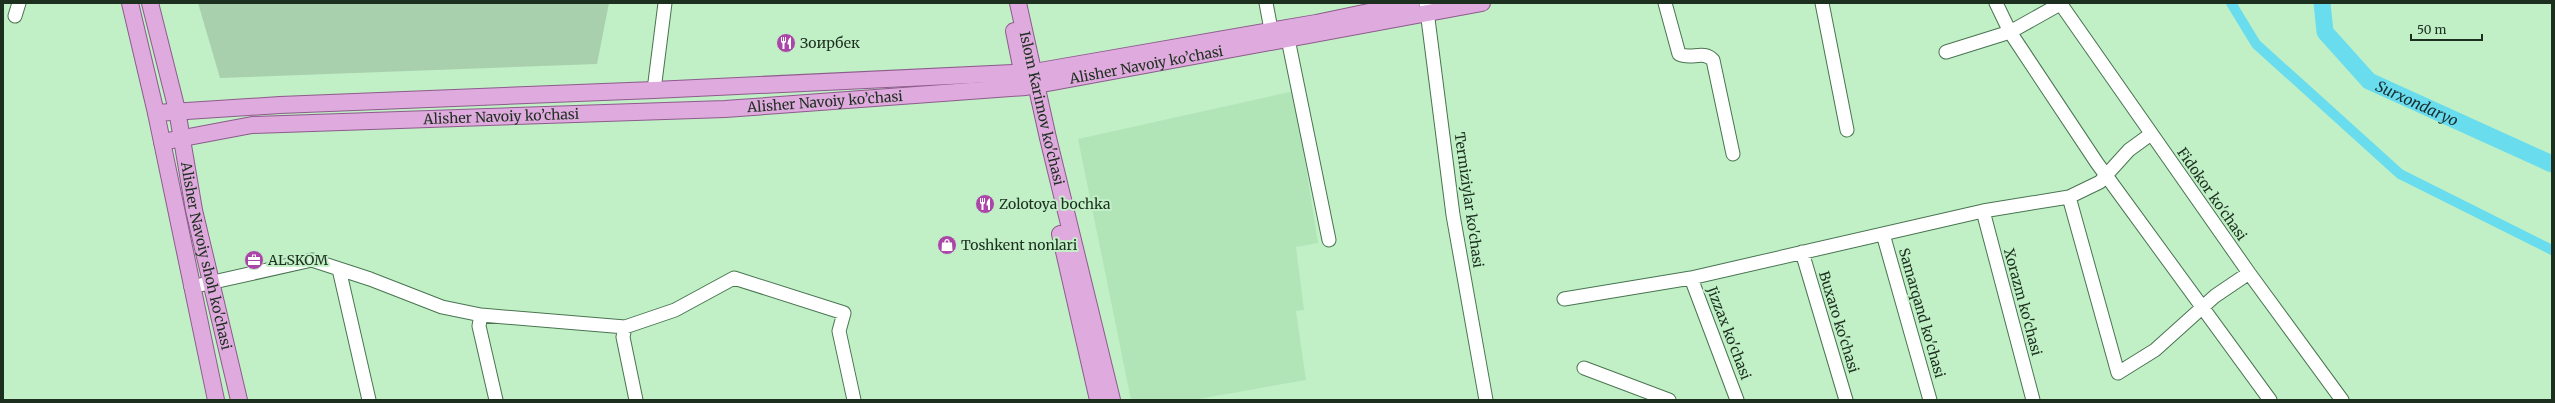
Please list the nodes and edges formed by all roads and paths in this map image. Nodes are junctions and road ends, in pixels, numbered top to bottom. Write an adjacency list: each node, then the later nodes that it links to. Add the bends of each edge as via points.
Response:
1 (19, 3): 15 (street)
2 (130, 3): 25 (main road, Alisher Navoiy shoh ko'chasi)
3 (150, 3): 23 (main road, Alisher Navoiy shoh ko'chasi)
4 (665, 3): 20 (street)
5 (1007, 3): 19 (main road, Islom Karimov ko'chasi)
6 (1018, 3): 19 (main road, Islom Karimov ko'chasi)
7 (1266, 3): 17 (street)
8 (1412, 3): 17 (main road, Alisher Navoiy ko’chasi)
9 (1482, 3): 14 (main road, Alisher Navoiy ko’chasi)
10 (1665, 3): 31 (street, via 1679,54 1704,55 1713,60)
11 (1822, 3): 27 (street)
12 (1996, 3): 16 (street)
13 (2060, 4): 16 (street); 28 (street, Fidokor ko'chasi)
14 (1434, 8): 17 (main road, Alisher Navoiy ko’chasi); 56 (street, Termiziylar ko'chasi, via 1453,214)
15 (15, 16)
16 (2010, 32): 18 (street); 32 (street)
17 (1277, 37): 19 (main road, Alisher Navoiy ko’chasi); 36 (street)
18 (1946, 52)
19 (1030, 79): 20 (main road, Alisher Navoiy ko’chasi); 24 (main road, Alisher Navoiy ko’chasi, via 725,109); 54 (main road, Islom Karimov ko'chasi); 55 (main road, Islom Karimov ko'chasi)
20 (654, 90): 21 (main road, Alisher Navoiy ko’chasi)
21 (636, 91): 22 (main road, Alisher Navoiy ko’chasi); 24 (main road)
22 (398, 100): 23 (main road, Alisher Navoiy ko’chasi); 26 (main road)
23 (178, 110): 25 (main road, Alisher Navoiy ko’chasi); 29 (main road, Alisher Navoiy shoh ko'chasi)
24 (637, 112): 26 (main road, Alisher Navoiy ko’chasi)
25 (156, 113): 30 (main road, Alisher Navoiy shoh ko'chasi)
26 (399, 122): 29 (main road, Alisher Navoiy ko’chasi, via 252,125)
27 (1847, 130)
28 (2151, 134): 32 (street, via 2129,150); 39 (street, Fidokor ko'chasi)
29 (183, 138): 30 (main road, Alisher Navoiy ko’chasi); 41 (main road, Alisher Navoiy shoh ko'chasi, via 194,210)
30 (162, 142): 42 (main road, Alisher Navoiy shoh ko'chasi)
31 (1733, 154)
32 (2106, 175): 33 (street, via 2091,188); 44 (street)
33 (2069, 196): 34 (street); 44 (street, via 2118,373 2156,350)
34 (1983, 211): 35 (street); 61 (street, Xorazm ko'chasi)
35 (1883, 234): 37 (street); 60 (street, Samarqand ko'chasi)
36 (1329, 240)
37 (1802, 252): 40 (street); 59 (street, Buxaro ko'chasi)
38 (339, 268): 41 (street, via 312,260); 45 (street, via 442,307); 50 (street)
39 (2249, 273): 44 (street); 63 (street, Fidokor ko'chasi)
40 (1691, 278): 43 (street); 58 (street, Jizzax ko'chasi)
41 (209, 281): 42 (street); 49 (main road, Alisher Navoiy shoh ko'chasi)
42 (191, 287): 48 (main road, Alisher Navoiy shoh ko'chasi)
43 (1564, 299)
44 (2202, 308): 62 (street)
45 (481, 315): 46 (street); 51 (street, via 479,326)
46 (625, 327): 52 (street, via 623,337); 53 (street, via 675,310 734,278 844,313 839,331)
47 (1584, 368): 57 (street)
48 (215, 400)
49 (239, 400)
50 (369, 400)
51 (496, 400)
52 (636, 400)
53 (854, 400)
54 (1098, 400)
55 (1112, 400)
56 (1486, 400)
57 (1669, 400)
58 (1737, 400)
59 (1846, 400)
60 (1930, 400)
61 (2033, 400)
62 (2270, 400)
63 (2342, 400)

